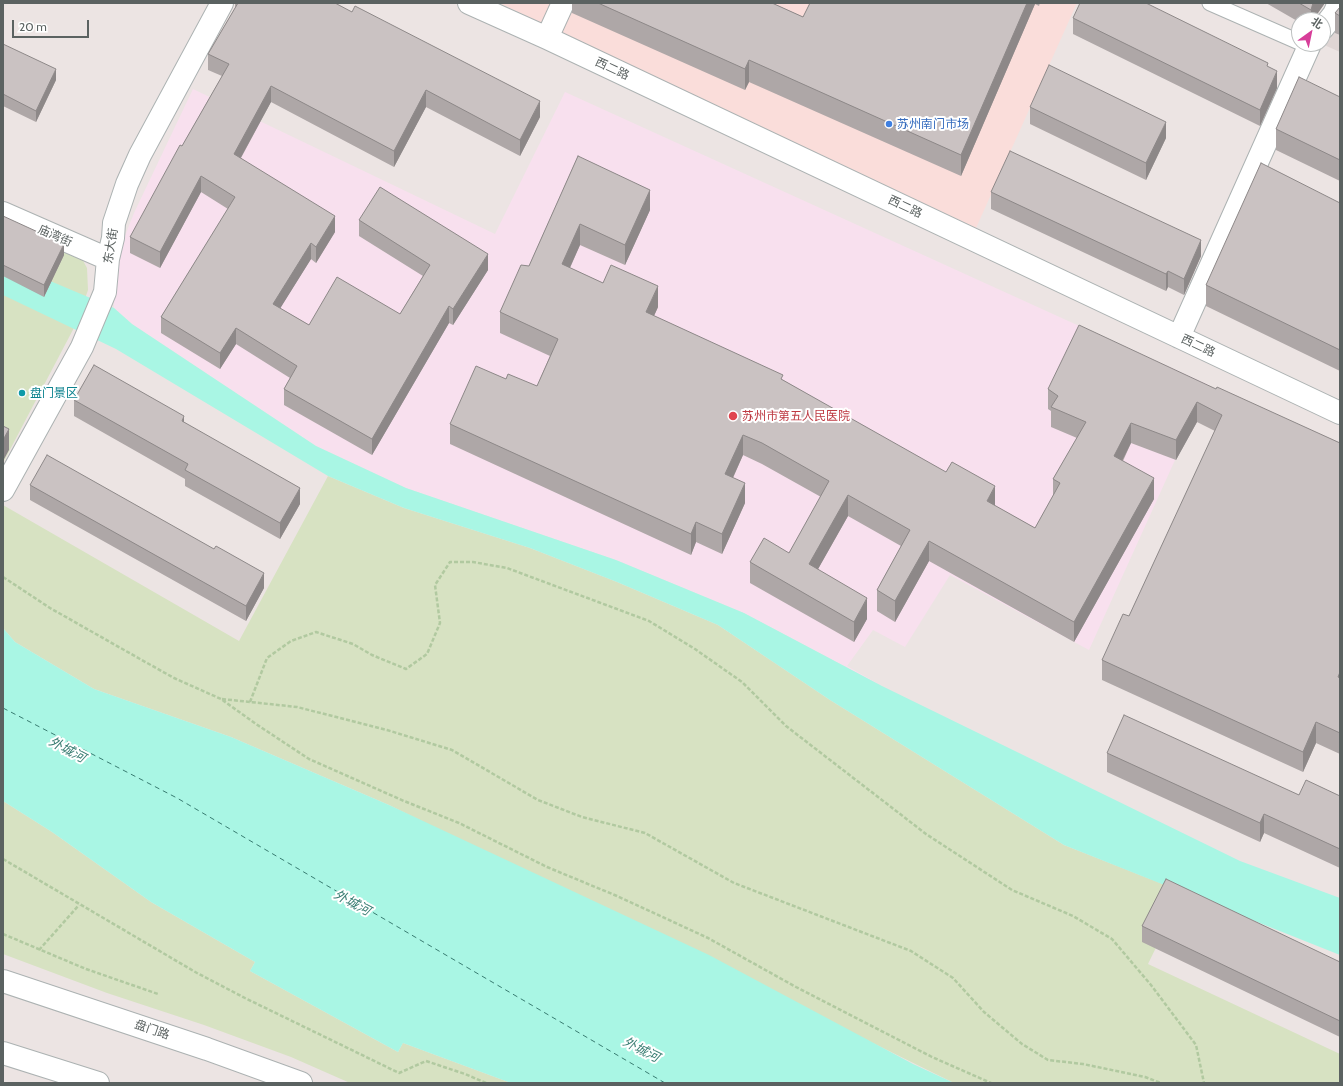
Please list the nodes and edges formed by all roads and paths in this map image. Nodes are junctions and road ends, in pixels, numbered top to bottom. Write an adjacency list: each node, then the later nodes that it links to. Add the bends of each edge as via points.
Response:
1 (222, 3): 11 (street, 东大街, via 134,169 117,212)
2 (469, 3): 7 (street, 西二路)
3 (563, 3): 7 (street)
4 (1210, 3): 8 (lane)
5 (1339, 3): 6 (street)
6 (1331, 18)
7 (547, 38): 12 (street, 西二路)
8 (1291, 38)
9 (1302, 52): 12 (street)
10 (3, 213): 11 (street, 庙湾街)
11 (108, 259): 14 (street, 东大街, via 106,292 82,347)
12 (1180, 337): 13 (street, 西二路)
13 (1340, 413)
14 (3, 490)
15 (3, 577): 16 (path, via 50,608 140,659)
16 (221, 699): 17 (path); 28 (path, via 309,759 459,823 547,867 701,934 796,987 932,1057)
17 (250, 702): 29 (path, via 297,707 452,750 538,800 582,817 645,833 734,884 911,951 954,978 984,1012 1022,1044 1048,1060 1083,1064 1145,1077); 30 (path, via 267,658 291,641 316,632 353,644 406,669 427,654 440,622 435,586 450,562 473,562 507,568 649,621 742,682 786,726 926,834 1012,890 1073,916 1112,939 1196,1045)
18 (3, 859): 19 (path)
19 (79, 905): 21 (path); 27 (path, via 238,995 399,1073 426,1061)
20 (3, 934): 21 (path)
21 (39, 950): 23 (path)
22 (3, 981): 26 (street, 盘门路)
23 (158, 994)
24 (3, 1053): 25 (street)
25 (98, 1083)
26 (300, 1083)
27 (486, 1083)
28 (991, 1083)
29 (1161, 1083)
30 (1204, 1083)

